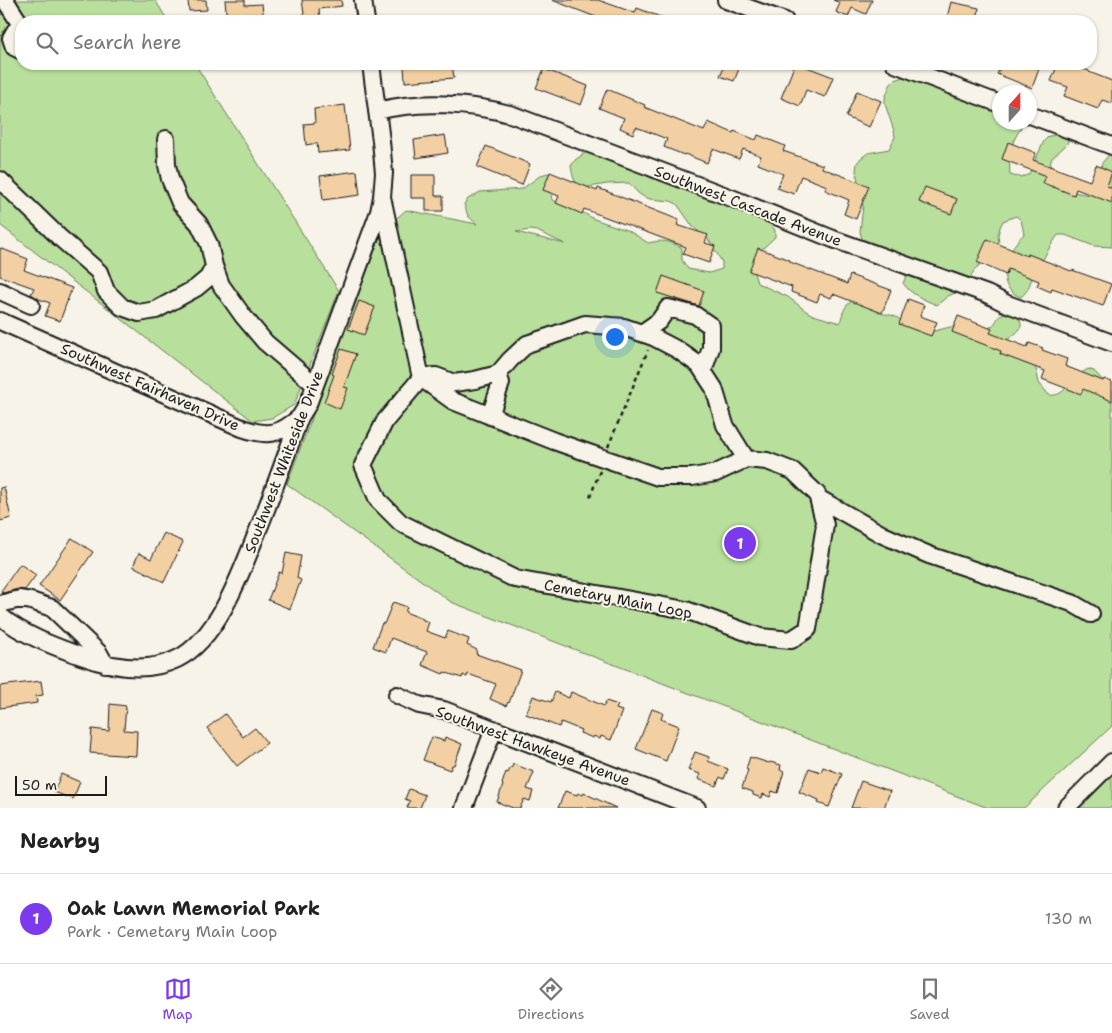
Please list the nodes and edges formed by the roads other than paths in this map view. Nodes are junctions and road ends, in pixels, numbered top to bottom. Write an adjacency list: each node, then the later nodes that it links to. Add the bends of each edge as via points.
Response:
1 (5, 0): 6 (street)
2 (363, 0): 4 (street)
3 (733, 1): 5 (street)
4 (365, 15)
5 (769, 15)
6 (15, 16)
7 (15, 32): 8 (street, via 11,38)
8 (15, 48)
9 (372, 70): 12 (street, Southwest Whiteside Drive)
10 (911, 70): 11 (street)
11 (992, 101)
12 (377, 111): 17 (street, Southwest Whiteside Drive, via 384,173); 23 (street, Southwest Cascade Avenue, via 435,105 495,110 513,115)
13 (1037, 117): 15 (street)
14 (166, 140): 18 (street, via 170,179 180,203 200,224)
15 (1112, 146)
16 (0, 180): 18 (street, via 100,272 106,291 122,307 139,313 156,310 196,288 208,278)
17 (382, 197): 26 (street); 27 (street, Southwest Whiteside Drive)
18 (214, 266): 27 (street, via 221,285 265,342)
19 (0, 292): 20 (street)
20 (31, 305)
21 (0, 321): 29 (street, Southwest Fairhaven Drive, via 254,432 269,434 280,431)
22 (647, 335): 24 (street, via 678,350); 24 (street, via 668,308 694,315 711,326 712,348); 25 (street, via 624,327 585,324 527,344)
23 (1112, 343)
24 (703, 371): 30 (street, via 714,388 725,425)
25 (498, 374): 26 (street, via 454,383 436,376); 28 (street, via 500,383)
26 (421, 378): 28 (street, via 453,401); 31 (street, Cemetary Main Loop, via 385,421 363,465 378,500 401,523 514,579 686,610 760,637 791,640 808,629 825,524)
27 (314, 384): 29 (street, Southwest Whiteside Drive)
28 (490, 416): 30 (street, via 658,477 716,473)
29 (300, 417): 35 (street, Southwest Whiteside Drive, via 235,587 202,638 177,659 160,665 131,668)
30 (746, 459): 31 (street, Cemetary Main Loop, via 767,460 793,471)
31 (818, 498): 33 (street, via 883,535 929,555 1072,603)
32 (0, 604): 35 (street, via 20,599 52,608 99,653)
33 (1091, 614)
34 (0, 616): 35 (street, Southwest Whiteside Drive, via 30,635)
35 (105, 664)
36 (397, 695): 37 (street, Southwest Hawkeye Avenue)
37 (494, 729): 39 (street); 40 (street, Southwest Hawkeye Avenue)
38 (1112, 762): 41 (street)
39 (464, 808)
40 (697, 808)
41 (1066, 808)

